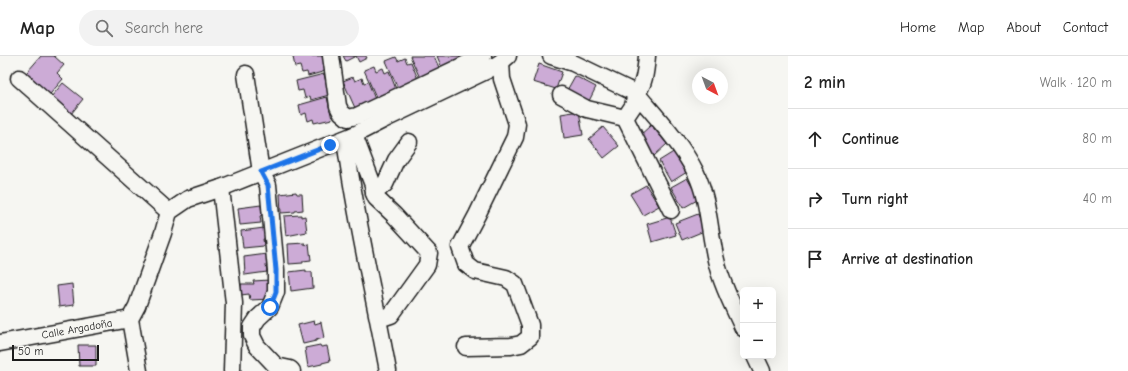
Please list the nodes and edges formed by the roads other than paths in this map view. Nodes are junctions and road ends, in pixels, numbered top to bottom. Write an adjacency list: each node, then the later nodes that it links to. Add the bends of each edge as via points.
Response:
1 (330, 56): 2 (street, via 338,106 348,118)
2 (483, 56)
3 (550, 56): 8 (street, via 573,63)
4 (647, 56): 8 (street, via 646,70)
5 (504, 59): 11 (street, via 488,70); 23 (street, via 502,79 517,124 515,137 460,247 466,264 475,271 506,278 515,284 530,325 530,338 522,344 511,346)
6 (246, 74): 13 (street)
7 (19, 78): 18 (street)
8 (636, 93): 10 (street, via 633,106); 21 (street, via 685,153 696,174 704,195 716,261)
9 (561, 96): 10 (street, via 587,109)
10 (625, 118): 17 (street)
11 (350, 137): 13 (street); 14 (street); 16 (street, via 373,185)
12 (409, 142): 16 (street, via 396,160 385,184)
13 (261, 172): 15 (street); 25 (street, via 268,185 276,292 270,307 252,327 252,336)
14 (350, 174): 16 (street); 20 (street)
15 (221, 188): 18 (street, via 188,199); 27 (street, via 234,303)
16 (374, 193): 20 (street, via 429,253 427,266 391,315)
17 (671, 210)
18 (169, 212): 19 (street, via 137,306)
19 (130, 319): 22 (street, Calle Argadoña); 26 (street)
20 (379, 319): 29 (street)
21 (741, 323)
22 (0, 343)
23 (466, 346)
24 (756, 359): 30 (street)
25 (276, 368): 28 (street)
26 (139, 371)
27 (232, 371)
28 (292, 371)
29 (388, 371)
30 (762, 371)

